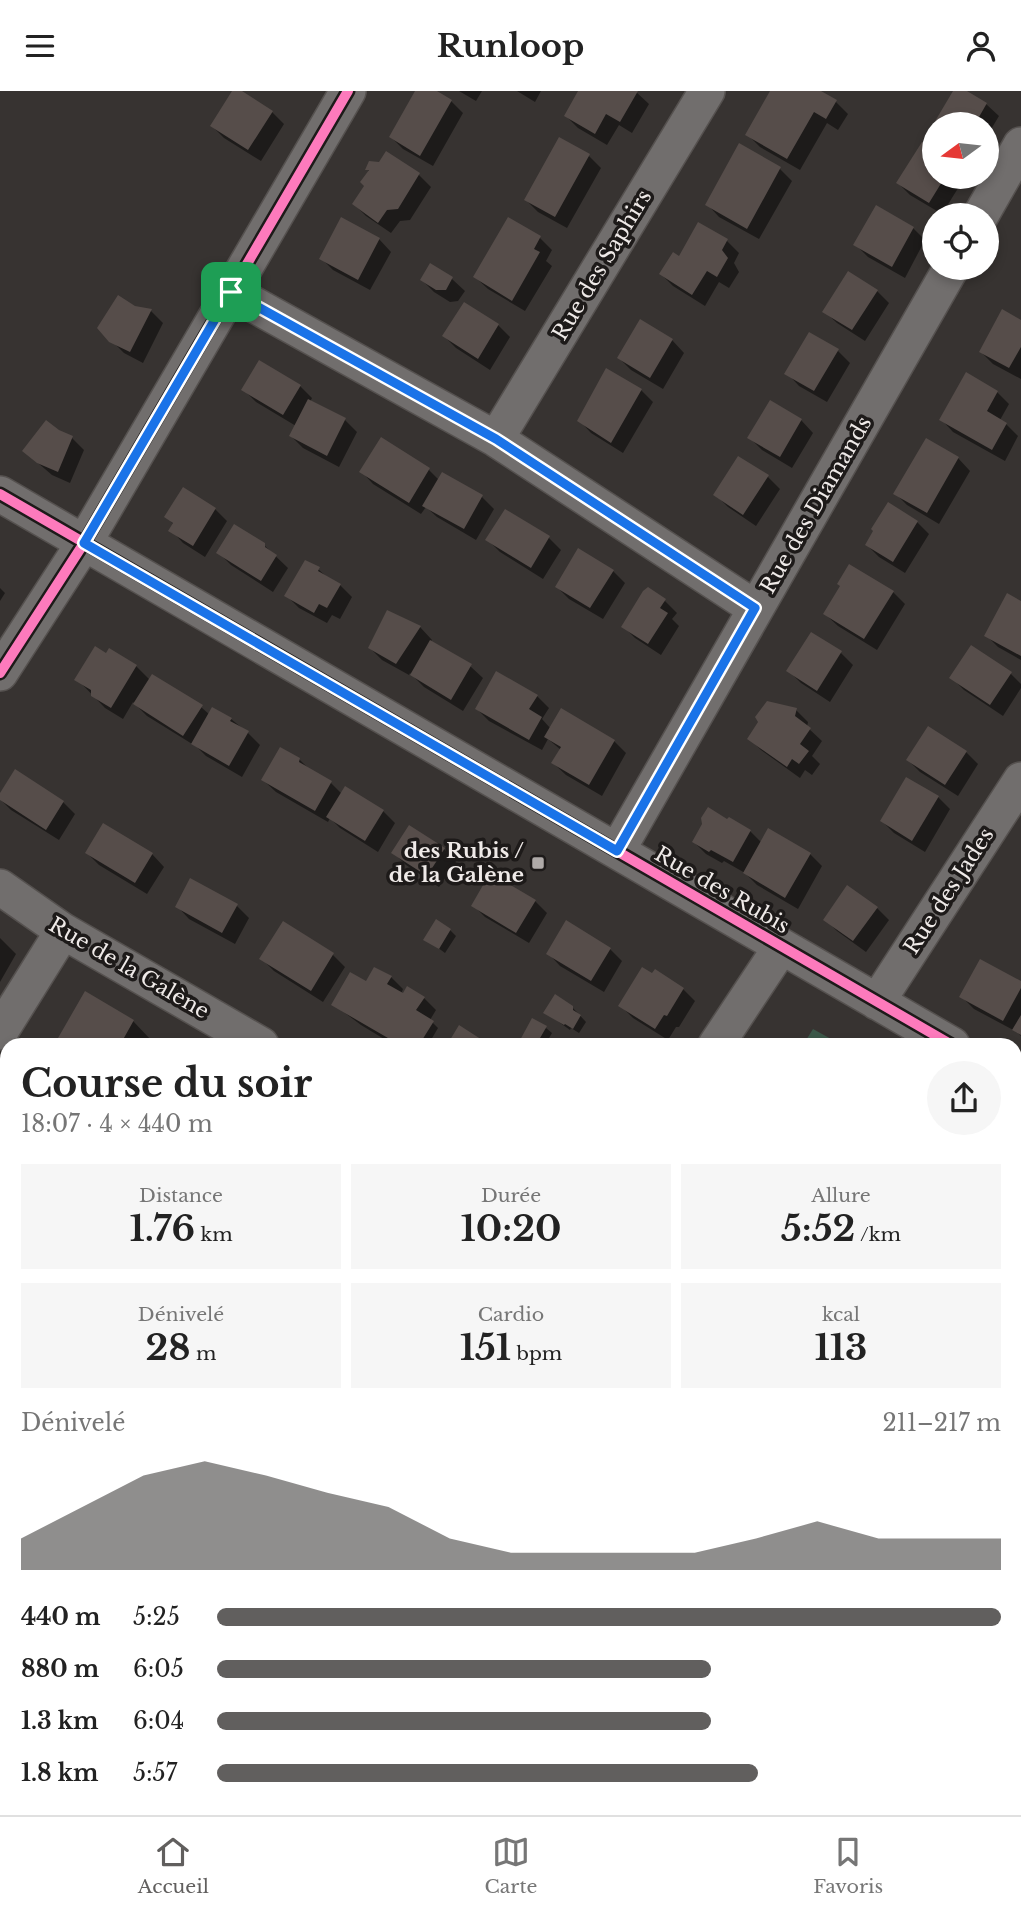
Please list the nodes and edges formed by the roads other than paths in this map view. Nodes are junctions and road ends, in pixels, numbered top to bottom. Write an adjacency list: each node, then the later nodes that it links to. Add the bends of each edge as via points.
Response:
1 (348, 91): 6 (street)
2 (707, 91): 7 (street, Rue des Saphirs)
3 (1021, 145): 4 (street)
4 (988, 203)
5 (944, 280): 10 (street, Rue des Diamands)
6 (231, 292): 7 (street); 9 (street)
7 (496, 439): 10 (street)
8 (0, 494): 9 (street, Rue des Rubis)
9 (84, 543): 11 (street); 13 (street, Rue des Rubis)
10 (755, 608): 13 (street, Rue des Diamands)
11 (0, 673)
12 (1021, 780): 17 (street, Rue des Jades)
13 (617, 851): 16 (street, Rue des Rubis)
14 (0, 887): 15 (street, Rue de la Galène)
15 (63, 931): 18 (street); 19 (street, Rue de la Galène)
16 (781, 947): 17 (street, Rue des Rubis); 20 (street)
17 (877, 1002): 21 (street, Rue des Rubis)
18 (0, 1032)
19 (249, 1038)
20 (721, 1038)
21 (940, 1038)

